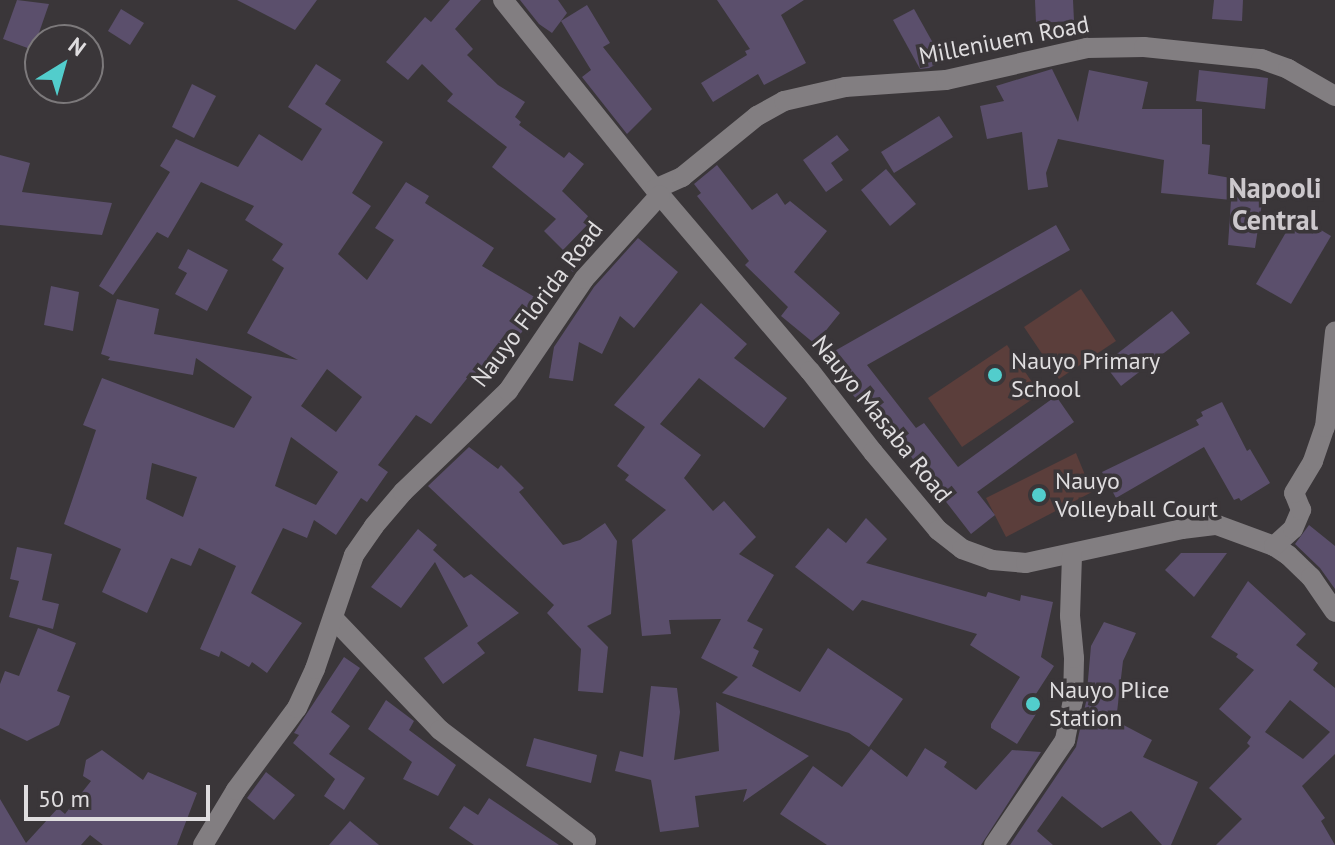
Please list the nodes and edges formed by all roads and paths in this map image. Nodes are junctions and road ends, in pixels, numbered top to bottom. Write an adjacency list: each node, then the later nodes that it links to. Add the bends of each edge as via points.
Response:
1 (503, 0): 3 (street, Nauyo Masaba Road)
2 (1335, 96): 3 (street, Milleniuem Road, via 1261,59 1144,47 1087,48 946,80 845,87 784,101)
3 (657, 192): 6 (street, Nauyo Masaba Road, via 938,530 962,549 992,560 1026,563); 8 (street, Nauyo Florida Road, via 584,279 508,391 374,526 354,555)
4 (1335, 332): 5 (street, via 1325,427 1294,493 1301,510 1293,529)
5 (1274, 546): 6 (street, Nauyo Masaba Road, via 1217,525); 7 (street, Nauyo Masaba Road, via 1311,577)
6 (1072, 556): 11 (street, via 1073,700 1065,740)
7 (1335, 612)
8 (333, 618): 9 (street, via 440,730); 10 (street, Nauyo Florida Road, via 297,708)
9 (584, 843)
10 (203, 845)
11 (994, 845)

